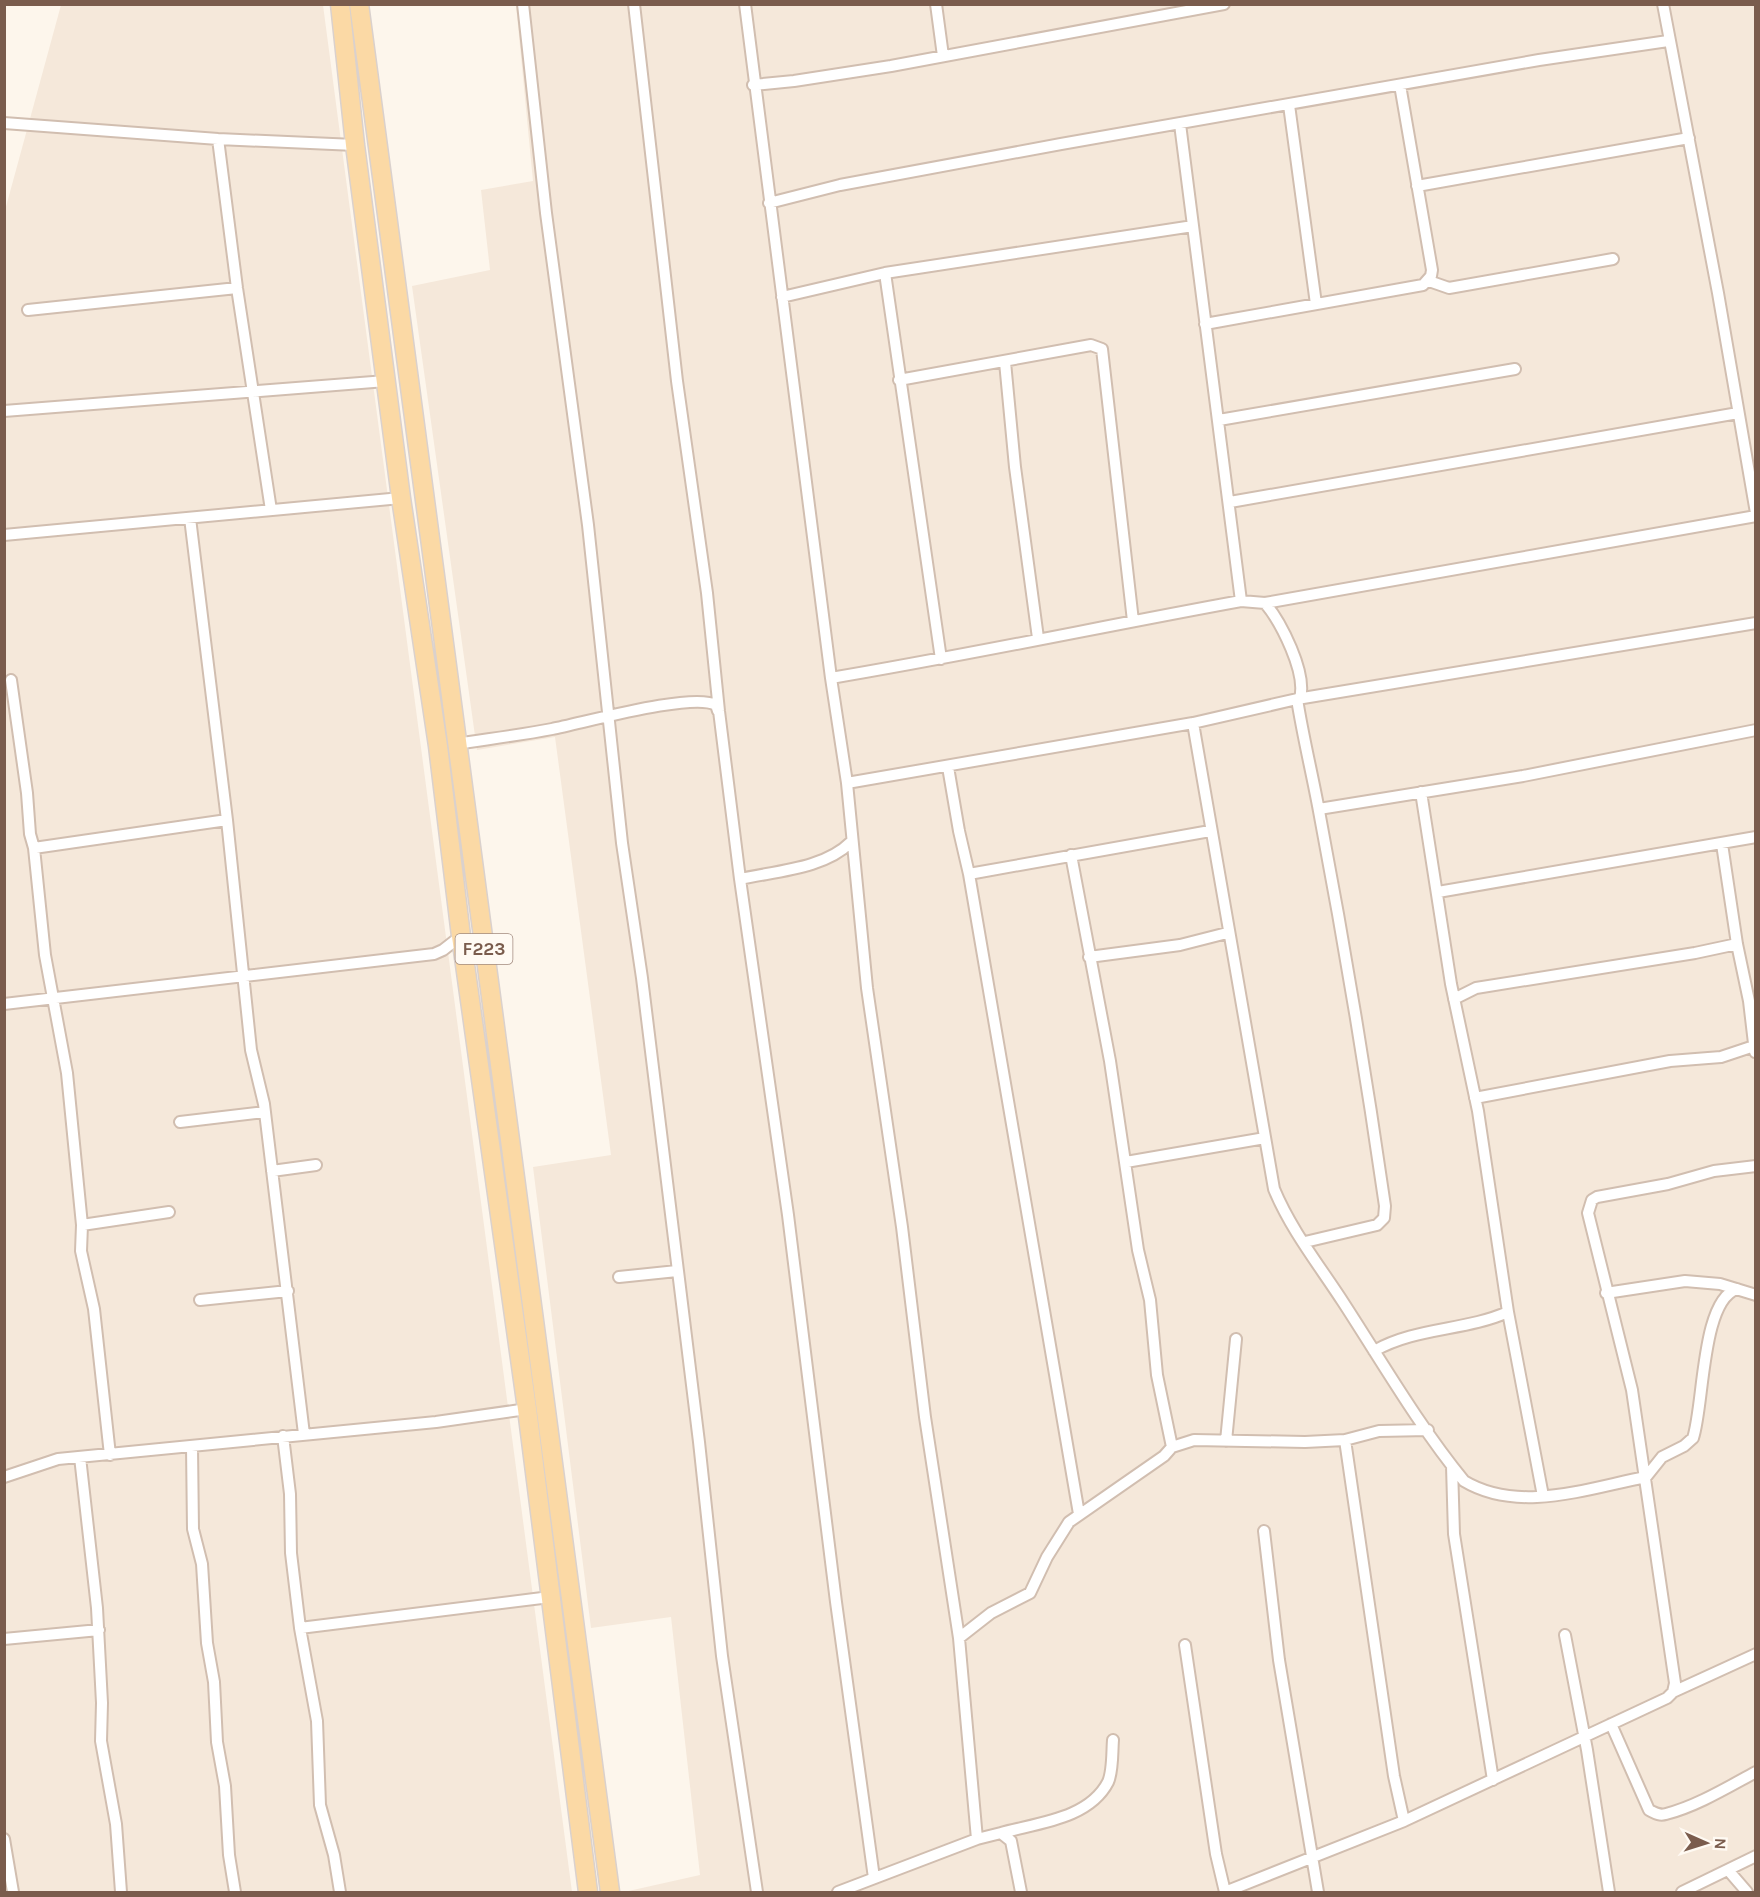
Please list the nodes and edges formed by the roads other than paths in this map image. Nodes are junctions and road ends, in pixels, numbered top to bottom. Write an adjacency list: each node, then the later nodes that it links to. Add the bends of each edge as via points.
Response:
1 (340, 4): 14 (main road, F223)
2 (359, 4): 13 (main road, F223)
3 (523, 4): 56 (street)
4 (634, 4): 55 (street, via 677,381 707,593)
5 (745, 4): 11 (street)
6 (936, 4): 10 (street)
7 (1224, 4): 10 (street)
8 (1663, 4): 9 (street)
9 (1668, 41): 12 (street); 18 (street)
10 (943, 56): 11 (street)
11 (753, 85): 22 (street)
12 (1400, 85): 15 (street); 21 (street)
13 (369, 92): 14 (main road); 59 (main road, F223)
14 (350, 95): 20 (main road, F223)
15 (1289, 105): 17 (street); 29 (street)
16 (4, 123): 19 (street)
17 (1180, 124): 22 (street, via 840,185); 23 (street)
18 (1689, 138): 21 (street); 38 (street)
19 (218, 139): 20 (street); 27 (street)
20 (355, 145): 35 (main road, F223)
21 (1417, 186): 26 (street, via 1431,270)
22 (769, 203): 28 (street)
23 (1192, 226): 25 (street); 31 (street)
24 (1613, 259): 26 (street, via 1449,288)
25 (885, 273): 28 (street); 34 (street)
26 (1428, 281): 29 (street)
27 (237, 288): 30 (street); 36 (street)
28 (782, 297): 52 (street)
29 (1316, 304): 31 (street)
30 (28, 310)
31 (1205, 324): 39 (street)
32 (1005, 362): 34 (street); 48 (street, via 1091,345 1102,350); 50 (street)
33 (1515, 369): 39 (street)
34 (899, 380): 51 (street)
35 (386, 381): 36 (street); 40 (main road, F223)
36 (253, 393): 37 (street); 42 (street)
37 (4, 411)
38 (1738, 413): 41 (street); 43 (street)
39 (1219, 420): 41 (street)
40 (401, 498): 42 (street); 75 (main road, F223)
41 (1230, 502): 46 (street)
42 (272, 510): 44 (street)
43 (1755, 515): 47 (street)
44 (190, 518): 45 (street); 64 (street)
45 (4, 535)
46 (1241, 601): 47 (street); 48 (street)
47 (1265, 603): 54 (street, via 1296,659 1302,693)
48 (1133, 621): 50 (street)
49 (1755, 623): 54 (street)
50 (1038, 638): 51 (street)
51 (941, 659): 52 (street)
52 (831, 678): 61 (street)
53 (11, 680): 69 (street)
54 (1297, 699): 57 (street); 63 (street, via 1305,754)
55 (716, 705): 56 (street, via 660,706); 72 (street)
56 (608, 718): 59 (street); 96 (street)
57 (1192, 723): 60 (street); 65 (street)
58 (1755, 730): 62 (street)
59 (456, 744): 83 (main road, F223)
60 (948, 766): 61 (street); 71 (street)
61 (847, 783): 67 (street)
62 (1421, 792): 63 (street); 73 (street)
63 (1319, 808): 95 (street, via 1385,1206 1384,1218 1377,1225)
64 (227, 820): 69 (street); 78 (street)
65 (1210, 831): 70 (street); 74 (street)
66 (1755, 837): 68 (street)
67 (851, 842): 72 (street, via 826,860); 126 (street, via 925,1418)
68 (1722, 844): 73 (street); 76 (street)
69 (34, 848): 79 (street, via 45,954)
70 (1071, 855): 71 (street); 77 (street)
71 (969, 874): 120 (street)
72 (740, 879): 143 (street)
73 (1438, 892): 80 (street)
74 (1227, 933): 77 (street, via 1179,945); 88 (street)
75 (461, 936): 78 (street, via 434,954); 84 (main road, F223)
76 (1737, 944): 80 (street, via 1476,988); 82 (street)
77 (1089, 957): 89 (street)
78 (244, 976): 79 (street); 86 (street, via 251,1050)
79 (55, 998): 81 (street); 94 (street, via 67,1073)
80 (1454, 999): 85 (street)
81 (4, 1005)
82 (1755, 1049): 85 (street)
83 (501, 1072): 84 (main road); 149 (main road, F223)
84 (480, 1074): 106 (main road, F223)
85 (1475, 1098): 103 (street)
86 (265, 1112): 87 (street); 92 (street)
87 (180, 1122)
88 (1265, 1138): 89 (street); 95 (street, via 1274,1189 1287,1220)
89 (1126, 1162): 113 (street, via 1138,1250 1150,1300 1157,1375)
90 (316, 1165): 92 (street)
91 (1755, 1166): 100 (street, via 1714,1171 1592,1200 1588,1213)
92 (272, 1172): 99 (street)
93 (169, 1212): 94 (street)
94 (82, 1225): 114 (street, via 81,1251 94,1309)
95 (1305, 1242): 105 (street)
96 (677, 1271): 97 (street); 150 (street, via 722,1656)
97 (620, 1277)
98 (1737, 1289): 100 (street, via 1705,1281 1685,1281); 101 (street); 118 (street, via 1721,1302 1709,1341 1694,1438 1662,1457)
99 (288, 1291): 102 (street); 108 (street)
100 (1606, 1293): 118 (street, via 1632,1390)
101 (1755, 1295)
102 (200, 1300)
103 (1508, 1312): 105 (street, via 1466,1325 1406,1336); 119 (street)
104 (1236, 1339): 111 (street)
105 (1374, 1351): 107 (street)
106 (526, 1409): 108 (street); 122 (main road, F223)
107 (1428, 1430): 110 (street, via 1371,1432); 116 (street)
108 (304, 1434): 109 (street)
109 (283, 1436): 112 (street); 123 (street)
110 (1345, 1440): 111 (street); 136 (street)
111 (1226, 1441): 113 (street, via 1194,1440)
112 (192, 1447): 114 (street); 146 (street, via 193,1529 203,1573)
113 (1172, 1447): 120 (street, via 1130,1481)
114 (110, 1455): 115 (street)
115 (80, 1457): 117 (street); 124 (street)
116 (1452, 1466): 119 (street, via 1476,1488 1508,1498); 135 (street, via 1454,1534)
117 (4, 1477)
118 (1646, 1478): 119 (street); 130 (street, via 1675,1683)
119 (1543, 1496)
120 (1079, 1514): 126 (street, via 1057,1539 1030,1593 991,1613)
121 (1264, 1531): 141 (street, via 1279,1660)
122 (550, 1597): 123 (street); 148 (main road, F223)
123 (300, 1628): 147 (street, via 317,1721 322,1817)
124 (99, 1630): 127 (street); 145 (street, via 101,1741 116,1824)
125 (1565, 1635): 132 (street)
126 (959, 1638): 139 (street)
127 (4, 1639)
128 (1185, 1645): 153 (street)
129 (1755, 1654): 130 (street)
130 (1673, 1692): 131 (street)
131 (1611, 1724): 132 (street); 134 (street, via 1649,1810 1657,1815 1686,1806)
132 (1584, 1737): 135 (street); 155 (street)
133 (1113, 1740): 137 (street, via 1109,1780 1094,1802 1075,1812)
134 (1755, 1772)
135 (1493, 1780): 136 (street)
136 (1404, 1821): 141 (street)
137 (1001, 1833): 139 (street); 152 (street, via 1011,1841)
138 (4, 1839): 144 (street)
139 (977, 1839): 143 (street)
140 (1755, 1856): 142 (street)
141 (1312, 1857): 153 (street); 154 (street)
142 (1728, 1870): 156 (street); 157 (street)
143 (874, 1878): 151 (street)
144 (13, 1893)
145 (121, 1893)
146 (235, 1893)
147 (340, 1893)
148 (588, 1893)
149 (610, 1893)
150 (757, 1893)
151 (838, 1893)
152 (1021, 1893)
153 (1225, 1893)
154 (1318, 1893)
155 (1609, 1893)
156 (1682, 1893)
157 (1748, 1893)

